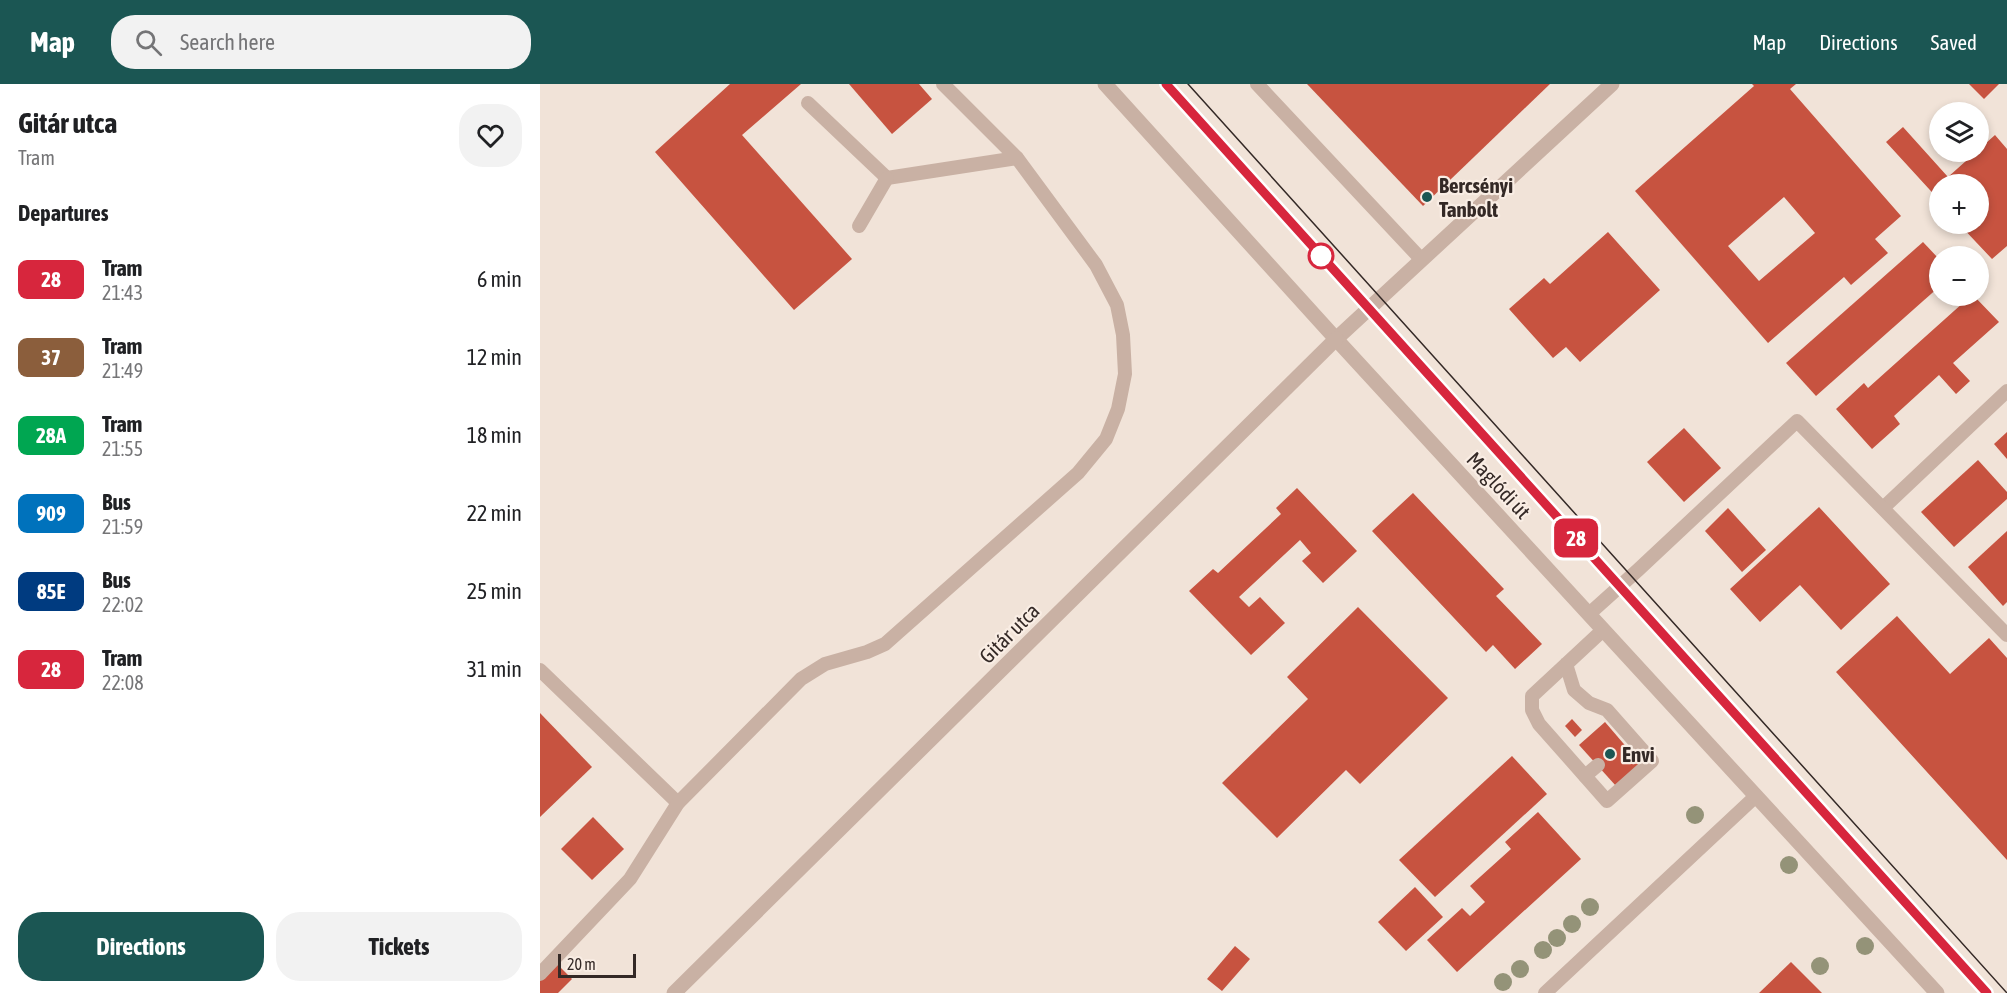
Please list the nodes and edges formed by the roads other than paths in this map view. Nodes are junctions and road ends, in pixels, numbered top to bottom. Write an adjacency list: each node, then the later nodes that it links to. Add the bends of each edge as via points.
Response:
1 (943, 84): 6 (lane)
2 (1105, 84): 10 (street, Maglódi út)
3 (1257, 84): 9 (lane)
4 (1612, 84): 9 (street, Gitár utca)
5 (808, 103): 7 (lane)
6 (1017, 158): 7 (lane); 21 (lane, via 1096,265 1117,305 1125,374 1118,409 1106,439 1078,473 885,644 825,664 801,679)
7 (887, 178): 8 (lane)
8 (859, 226)
9 (1421, 259): 10 (street, Gitár utca)
10 (1336, 339): 13 (street, Maglódi út); 23 (street, Gitár utca)
11 (2007, 391): 12 (lane)
12 (1883, 508): 13 (lane, via 1797,421); 15 (lane)
13 (1588, 614): 14 (street, Maglódi út)
14 (1604, 630): 16 (lane); 20 (street, Maglódi út)
15 (2007, 635)
16 (1566, 664): 19 (lane, via 1532,696 1532,710 1539,724); 19 (lane, via 1574,690 1589,704 1607,710 1627,740 1652,761 1607,801)
17 (540, 670): 21 (lane)
18 (1598, 765): 19 (lane)
19 (1585, 776)
20 (1756, 796): 24 (lane); 25 (street, Maglódi út)
21 (678, 802): 22 (lane, via 630,879)
22 (540, 974)
23 (674, 993)
24 (1545, 993)
25 (1937, 993)

